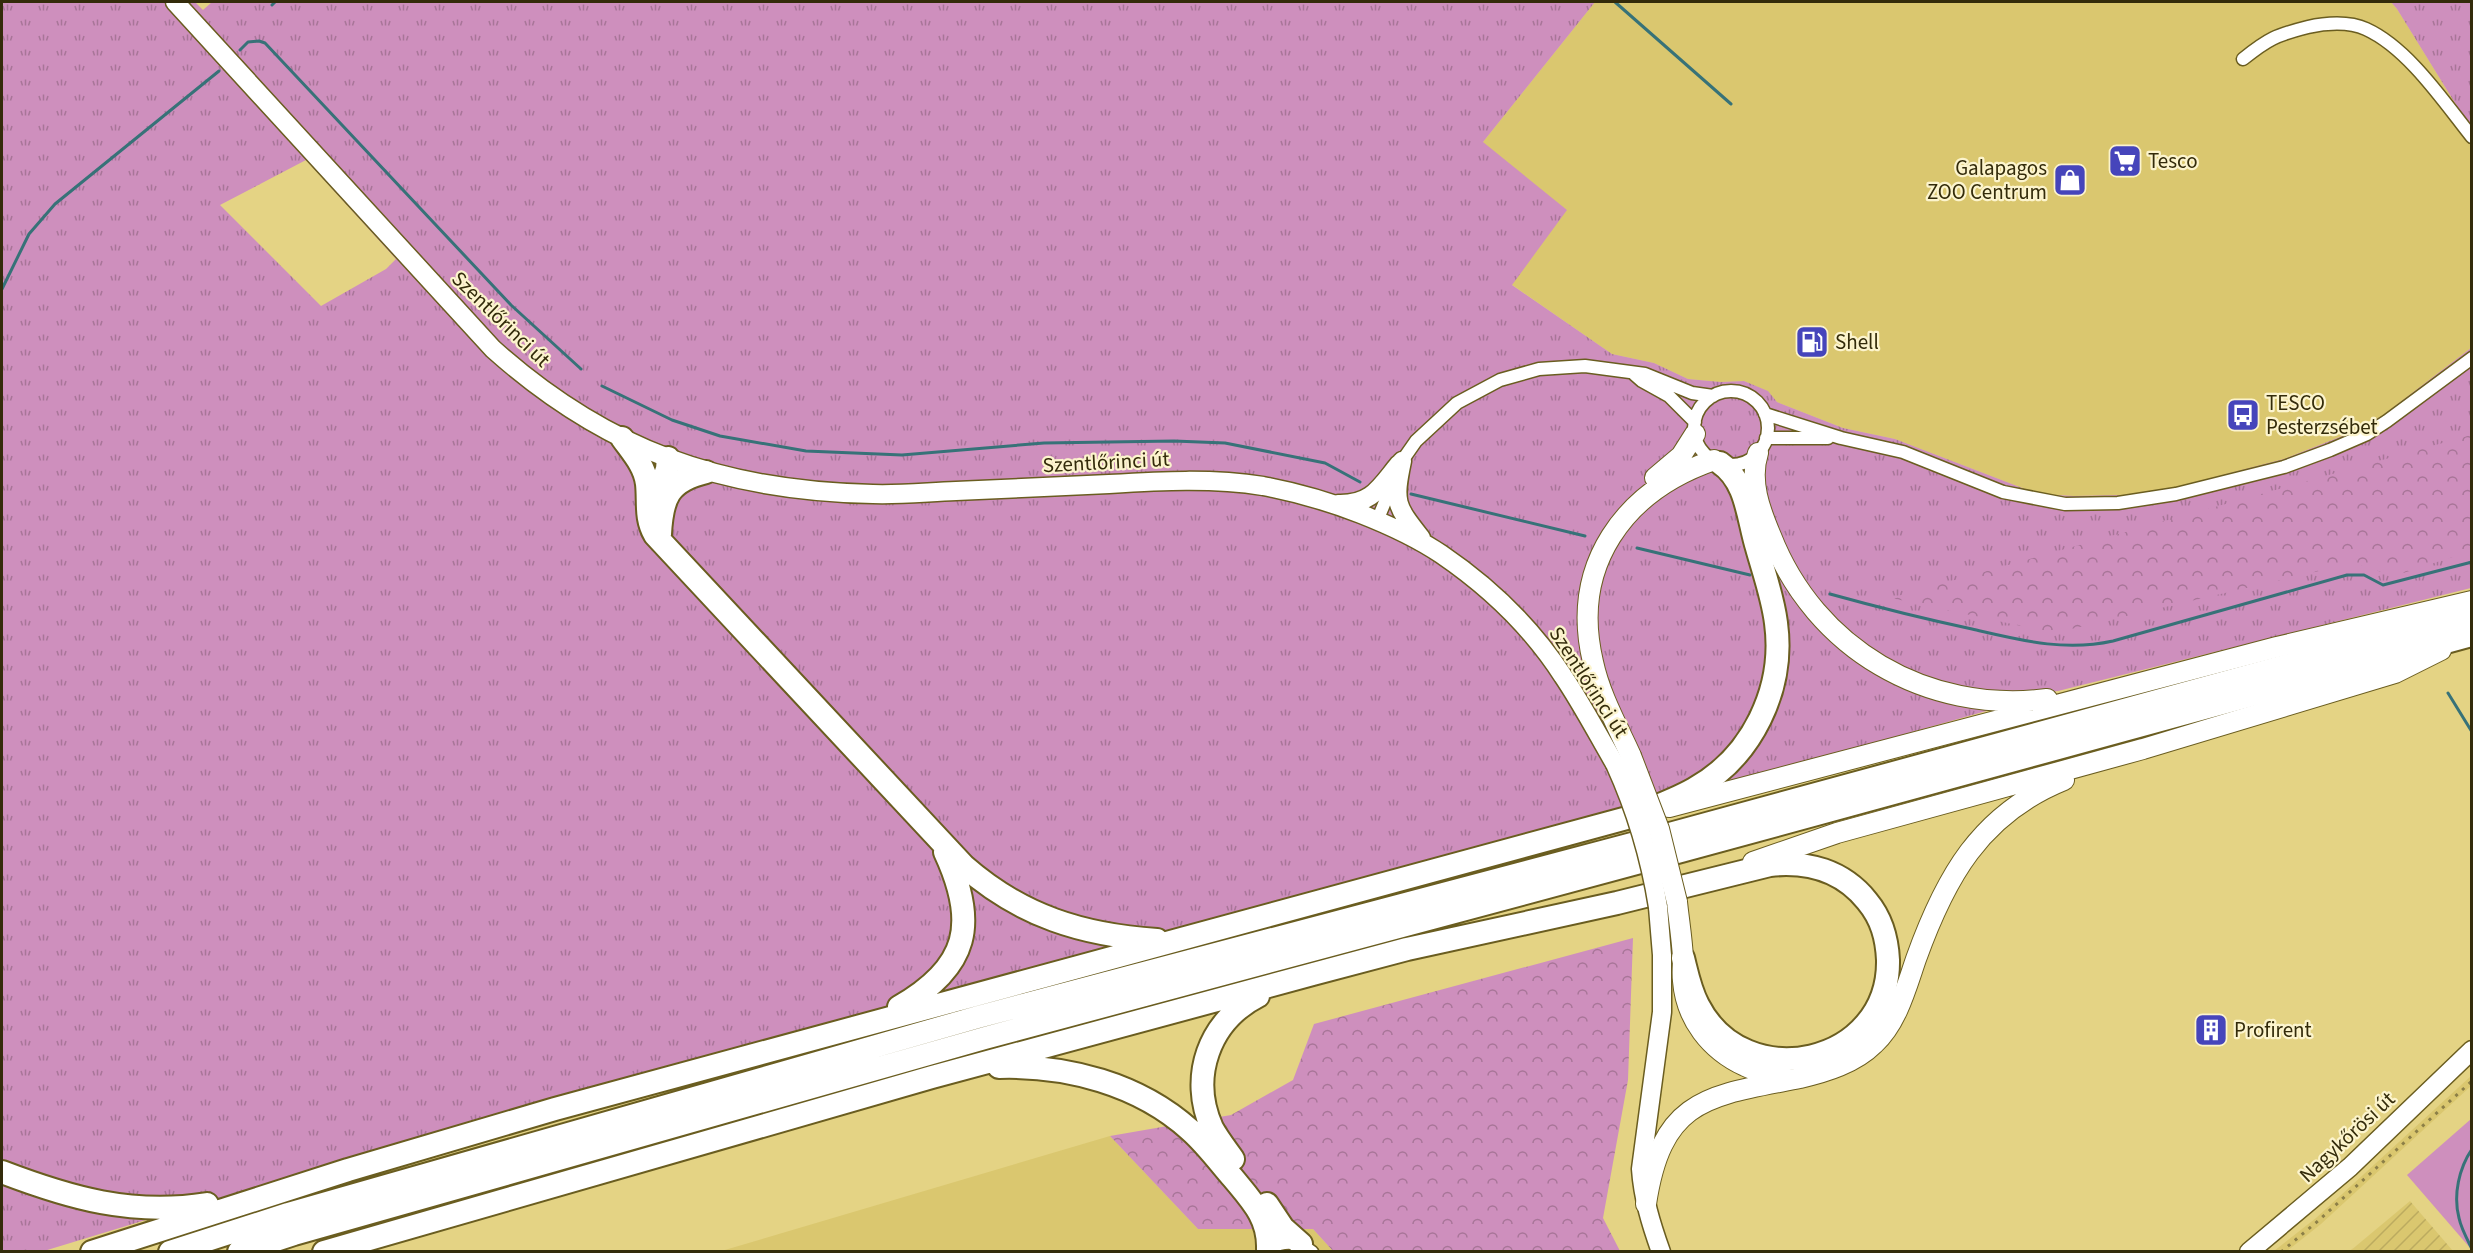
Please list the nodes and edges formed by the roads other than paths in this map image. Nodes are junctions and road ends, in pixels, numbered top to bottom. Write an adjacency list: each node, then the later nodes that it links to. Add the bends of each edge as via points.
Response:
1 (175, 2): 9 (main road, Szentlőrinci út, via 480,336 550,395)
2 (2243, 59): 3 (street, via 2267,39 2288,32 2336,23 2366,28 2415,67)
3 (2472, 137)
4 (2472, 358): 10 (street, via 2358,438 2284,467 2141,501 2091,504 2025,498 1903,453)
5 (1634, 374): 6 (street); 8 (street, via 1676,401); 13 (street, via 1572,366 1539,369 1500,380 1446,411)
6 (1713, 396): 7 (street, via 1740,392 1758,402); 8 (street, via 1700,409)
7 (1765, 414): 10 (street); 11 (street, via 1768,427)
8 (1695, 428): 14 (street, via 1702,450); 17 (main road, via 1681,456 1646,487)
9 (622, 438): 12 (main road, Szentlőrinci út); 16 (highway, via 643,469)
10 (1841, 438): 11 (street)
11 (1762, 445): 14 (street, via 1741,463); 24 (main road, via 1754,470 1755,485 1779,556 1824,622 1872,660 1918,684 1974,699 2035,700)
12 (668, 458): 15 (main road, Szentlőrinci út); 16 (highway, via 654,471); 20 (highway, via 655,503)
13 (1402, 461): 18 (main road, via 1368,499); 19 (street); 21 (main road, via 1398,505)
14 (1717, 461): 17 (main road, via 1684,472); 27 (highway, via 1732,473 1741,489 1772,602 1777,648 1771,692 1750,735 1716,774 1686,793)
15 (706, 472): 18 (main road, Szentlőrinci út, via 783,488 877,494 1212,481 1262,486); 20 (highway, via 686,477 669,492 661,511)
16 (647, 485): 20 (highway, via 648,521)
17 (1639, 502): 26 (main road, via 1614,530 1600,558 1588,617 1591,654)
18 (1334, 504): 19 (main road, Szentlőrinci út)
19 (1377, 521): 21 (main road, Szentlőrinci út)
20 (660, 541): 28 (highway)
21 (1426, 544): 26 (main road, Szentlőrinci út, via 1483,586 1528,631)
22 (2472, 601): 24 (main road)
23 (2471, 629): 25 (main road, via 2395,673); 44 (highway, via 1670,834 978,1017); 45 (highway, via 1674,853 986,1038)
24 (2115, 690): 27 (main road)
25 (2142, 749): 29 (main road, via 1837,833); 37 (main road, via 2056,783 2018,805 1988,829 1974,843 1945,889 1906,989 1874,1045 1837,1067)
26 (1623, 760): 30 (main road, bridge, via 1659,829)
27 (1627, 818): 31 (highway)
28 (940, 842): 31 (highway, via 979,879 1041,916 1094,932); 34 (highway, via 955,874 964,911 956,952 933,985)
29 (1694, 882): 32 (highway, via 1781,864 1815,867 1836,875 1863,896 1880,921 1888,951 1886,978 1871,1016 1842,1044 1804,1059 1767,1059 1736,1047 1706,1019 1693,995); 33 (highway)
30 (1667, 905): 32 (main road); 40 (main road, via 1662,1012 1642,1153)
31 (1174, 940): 34 (highway)
32 (1683, 957): 37 (main road, via 1686,999 1710,1042 1747,1068)
33 (1313, 974): 36 (highway); 41 (highway, via 1266,992 1232,1013 1211,1043 1203,1085 1207,1113 1219,1139 1283,1228)
34 (860, 1025): 38 (highway)
35 (2472, 1050): 48 (main road, Nagykőrösi út, via 2350,1167)
36 (933, 1077): 42 (highway, via 1000,1067 1040,1067 1084,1076 1136,1095 1177,1119 1206,1146 1262,1214 1269,1235); 46 (highway)
37 (1788, 1080): 40 (main road, via 1713,1096 1693,1107 1672,1130 1655,1159)
38 (348, 1170): 39 (highway, via 218,1202 172,1208 89,1202); 43 (highway)
39 (2, 1172)
40 (1646, 1204): 47 (main road)
41 (1306, 1248): 42 (street, via 1284,1243)
42 (1267, 1250)
43 (92, 1251)
44 (170, 1251)
45 (239, 1251)
46 (324, 1251)
47 (1661, 1251)
48 (2249, 1251)

